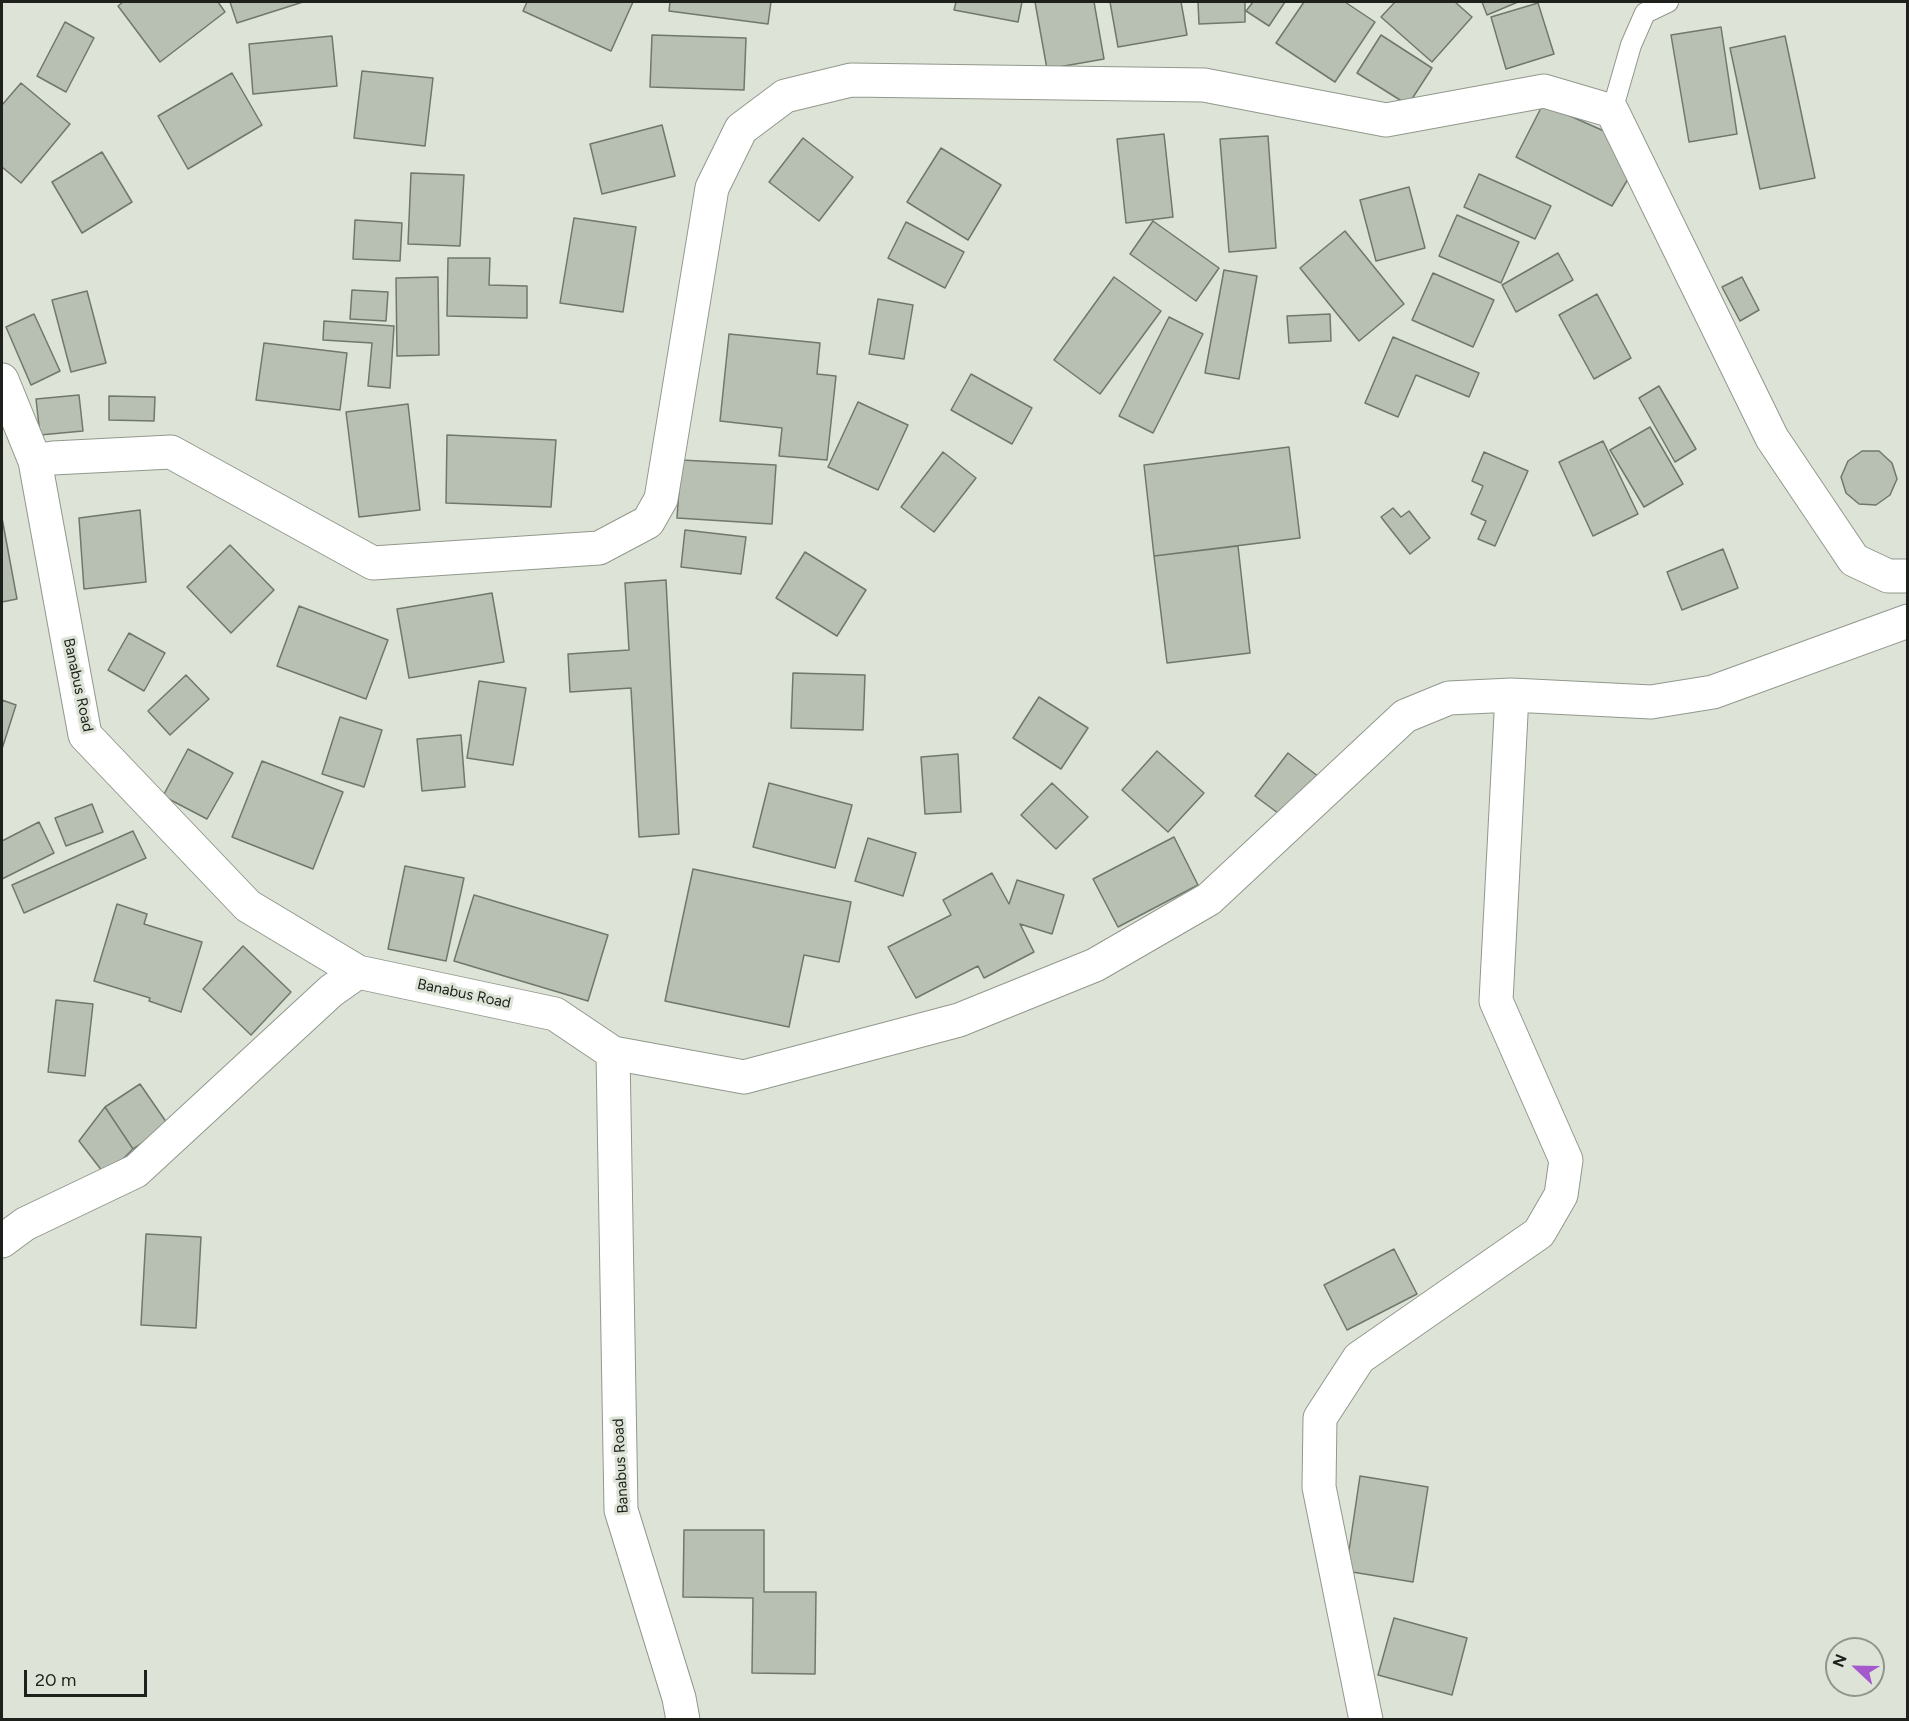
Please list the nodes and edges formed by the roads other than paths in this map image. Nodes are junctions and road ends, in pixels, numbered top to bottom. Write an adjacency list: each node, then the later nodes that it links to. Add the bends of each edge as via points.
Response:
1 (1668, 2): 2 (lane, via 1645,13 1631,45)
2 (1612, 111): 4 (street, via 1544,91 1386,120 1204,85 851,80 785,96 741,129 712,188 661,499 648,522 599,548 373,563 171,452); 5 (street, via 1772,438 1854,560 1888,576)
3 (2, 380): 4 (street, Banabus Road)
4 (35, 461): 8 (street, Banabus Road, via 85,735 248,906)
5 (1908, 576)
6 (1908, 621): 7 (street, via 1713,692 1651,702)
7 (1512, 695): 9 (street, via 1449,698 1405,716 1209,899 1095,965 959,1020 744,1077); 12 (street, via 1496,1000 1566,1160 1561,1195 1539,1233 1359,1358 1320,1418 1319,1487)
8 (358, 972): 9 (street, Banabus Road, via 555,1014); 10 (street, via 332,991 136,1171 25,1224)
9 (613, 1053): 11 (street, Banabus Road, via 621,1510)
10 (2, 1241)
11 (683, 1719)
12 (1366, 1719)

